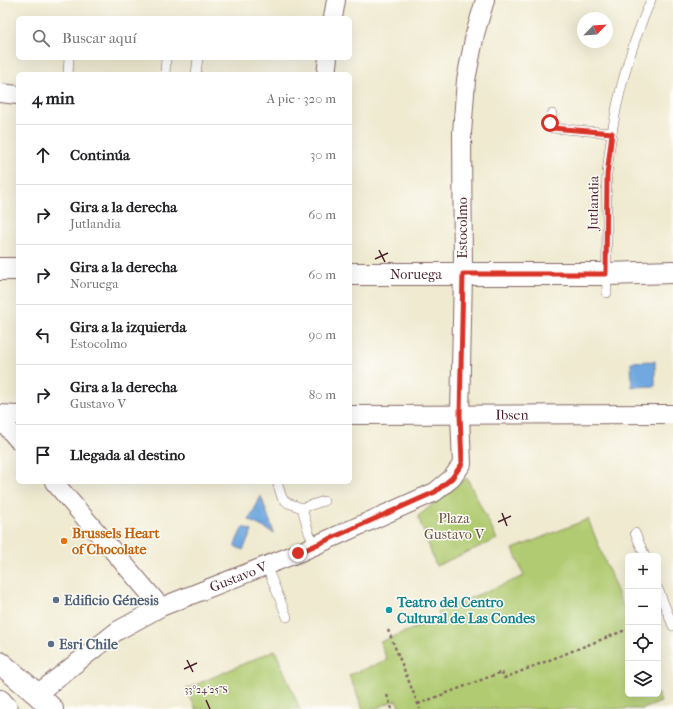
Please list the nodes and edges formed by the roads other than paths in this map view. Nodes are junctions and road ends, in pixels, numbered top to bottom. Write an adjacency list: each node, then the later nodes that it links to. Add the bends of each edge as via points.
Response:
1 (484, 0): 19 (street, Estocolmo, via 465,88 462,133)
2 (651, 0): 14 (lane, Jutlandia, via 627,69)
3 (69, 60): 7 (lane)
4 (166, 60): 8 (lane)
5 (198, 60): 9 (lane)
6 (328, 60): 10 (street)
7 (68, 72)
8 (165, 72)
9 (200, 72)
10 (326, 72)
11 (0, 93): 12 (street)
12 (16, 95)
13 (552, 114): 14 (lane, via 552,128)
14 (612, 133): 20 (lane, Jutlandia, via 607,175)
15 (0, 269): 16 (street)
16 (16, 269)
17 (673, 272): 20 (street, Noruega)
18 (352, 274): 19 (street, Noruega)
19 (463, 274): 20 (street, Noruega); 25 (street, Estocolmo)
20 (607, 283)
21 (0, 414): 23 (street)
22 (673, 414): 25 (street, Ibsen)
23 (16, 415)
24 (352, 415): 25 (street, Ibsen)
25 (460, 415): 28 (street, Estocolmo, via 462,464)
26 (0, 419): 27 (street)
27 (16, 438)
28 (452, 478): 34 (street, Gustavo V, via 435,492)
29 (56, 484): 38 (street)
30 (278, 484): 32 (lane, via 282,498)
31 (324, 501): 32 (lane)
32 (302, 508): 34 (lane)
33 (635, 532): 35 (lane)
34 (315, 545): 36 (street, Gustavo V)
35 (644, 553)
36 (266, 565): 38 (street, Gustavo V); 39 (lane)
37 (661, 596): 40 (lane)
38 (161, 606): 43 (street, Gustavo V, via 117,631)
39 (287, 617)
40 (673, 626)
41 (0, 663): 43 (street)
42 (0, 701): 44 (street)
43 (43, 704)
44 (7, 709)

